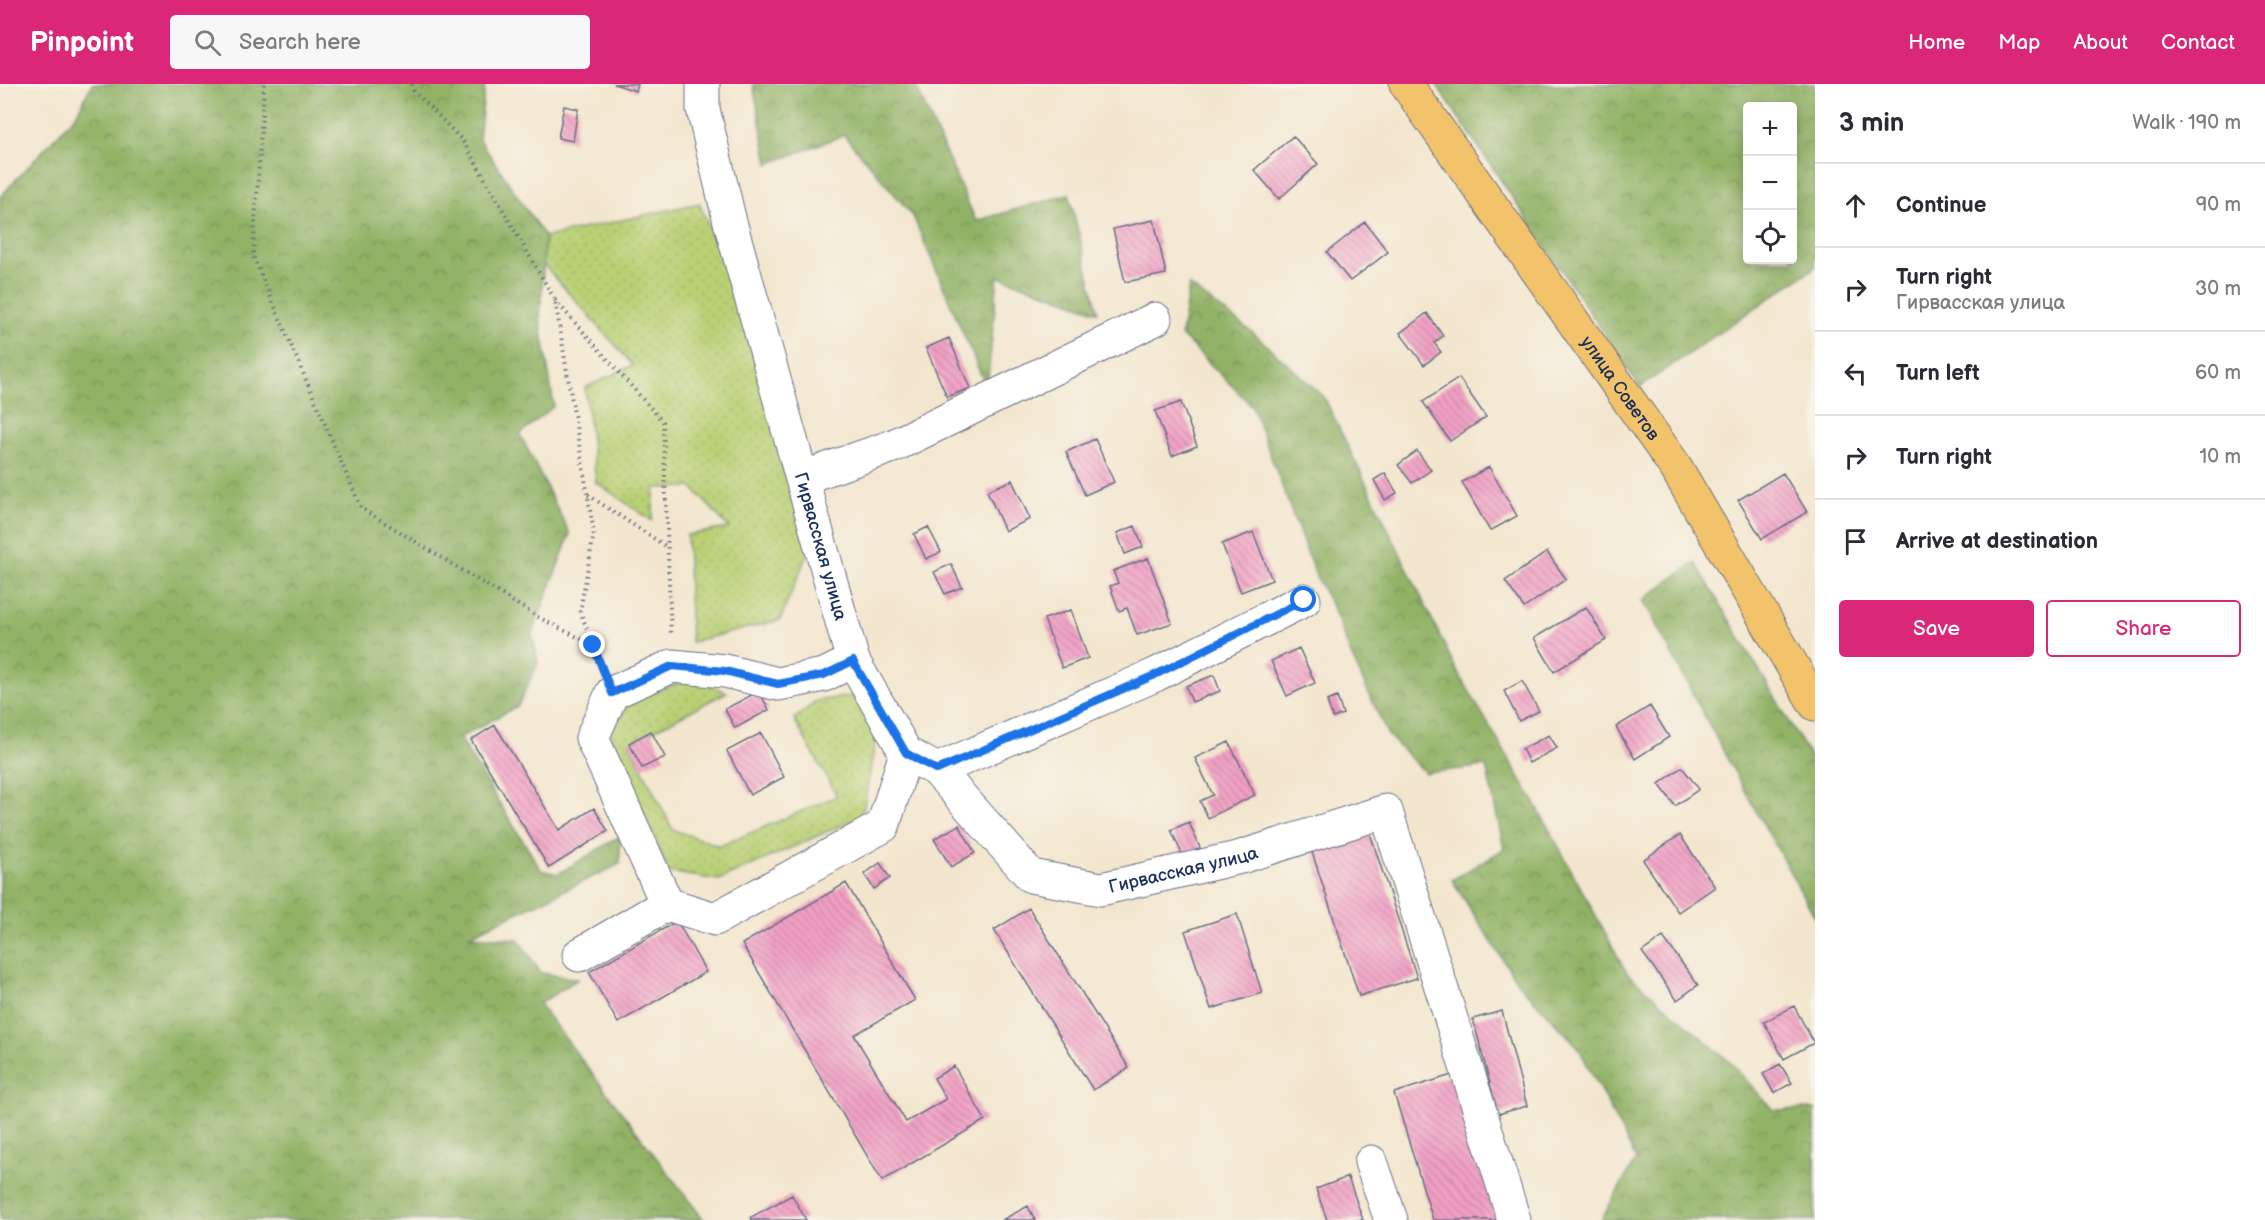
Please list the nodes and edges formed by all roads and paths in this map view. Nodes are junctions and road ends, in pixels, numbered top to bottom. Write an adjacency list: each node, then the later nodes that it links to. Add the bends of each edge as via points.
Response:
1 (264, 84): 11 (path, via 253,256 361,508 538,617)
2 (412, 84): 5 (path, via 414,91 463,141)
3 (703, 84): 7 (street, Гирвасская улица, via 704,109 730,222)
4 (1406, 84): 15 (main road, улица Советов, via 1675,466)
5 (555, 300): 8 (path); 9 (path, via 663,422)
6 (1155, 319): 7 (street, via 893,446)
7 (802, 478): 12 (street, Гирвасская улица)
8 (588, 495): 9 (path); 11 (path, via 594,533 580,611)
9 (667, 547): 13 (path)
10 (1304, 600): 17 (street, via 1155,675)
11 (593, 645): 14 (path)
12 (853, 661): 13 (street, via 824,675 778,684 725,671); 16 (street, Гирвасская улица)
13 (672, 666): 14 (street)
14 (612, 693): 18 (street, via 592,738)
15 (1815, 704)
16 (906, 753): 17 (street, Гирвасская улица); 18 (street, via 883,826 715,919)
17 (937, 770): 22 (street, Гирвасская улица, via 1031,876 1101,889 1241,857 1386,811)
18 (667, 904): 19 (street)
19 (579, 955)
20 (1371, 1162): 21 (street)
21 (1391, 1220)
22 (1514, 1220)

